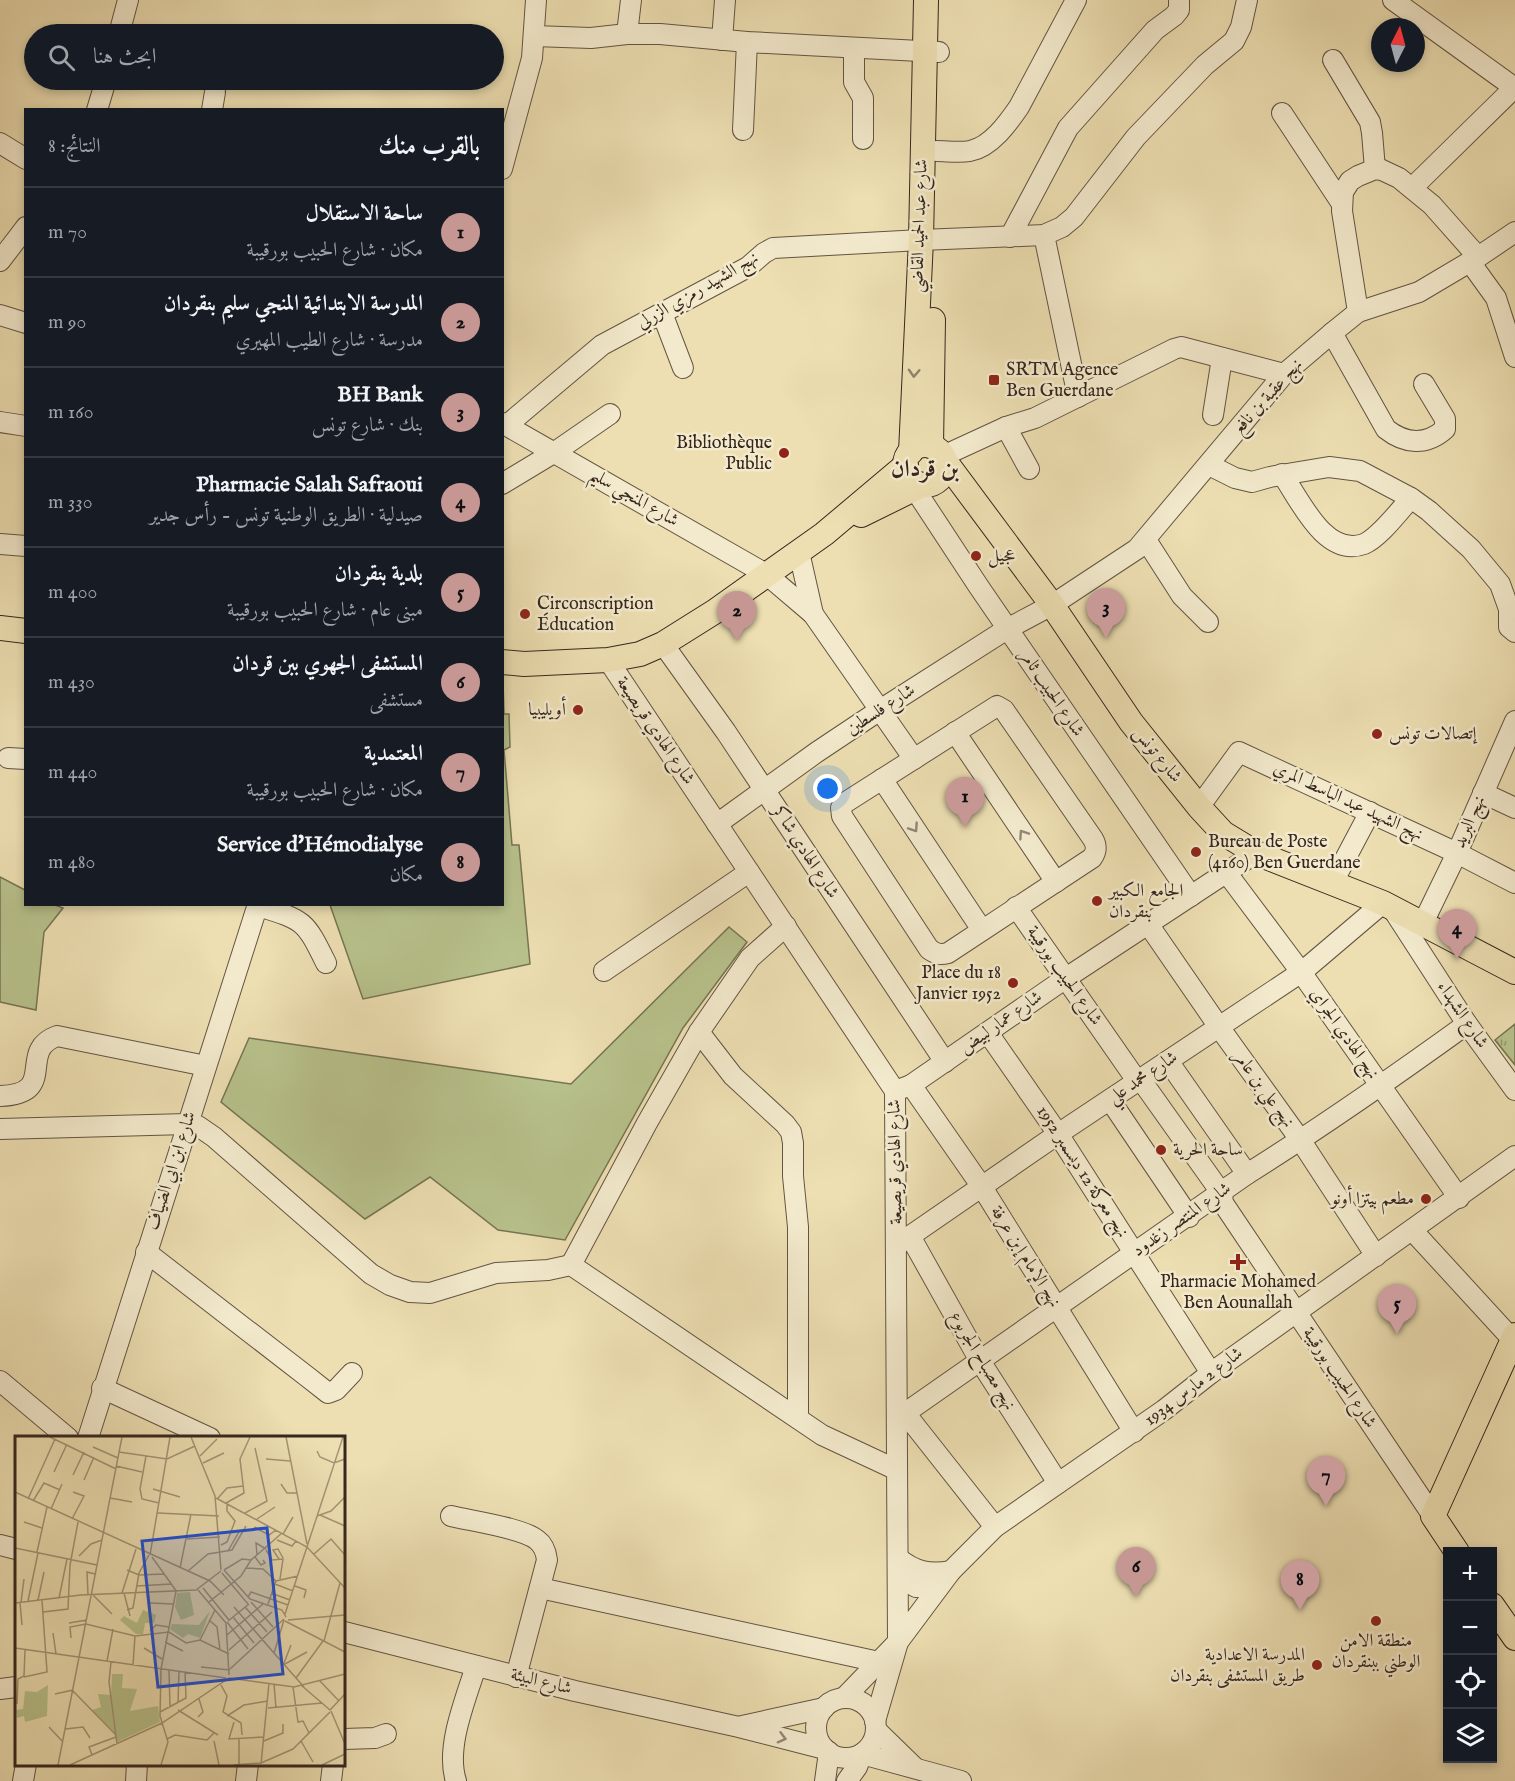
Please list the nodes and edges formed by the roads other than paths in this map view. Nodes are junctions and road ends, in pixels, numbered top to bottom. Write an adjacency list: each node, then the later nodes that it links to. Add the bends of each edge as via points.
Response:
1 (128, 0): 11 (street)
2 (536, 0): 13 (street)
3 (631, 0): 12 (street)
4 (725, 0): 14 (street)
5 (927, 0): 17 (main road, شارع عبد الحميد القاضي)
6 (941, 0): 17 (main road, شارع عبد الحميد القاضي)
7 (1076, 0): 26 (street, via 1011,119 977,149)
8 (1179, 0): 35 (street, via 1174,16 1155,30 1068,128)
9 (1247, 0): 34 (street, via 1234,41 1205,65 1136,137 1074,217)
10 (1393, 0): 19 (street)
11 (122, 24)
12 (627, 34): 13 (street, via 591,38); 14 (street)
13 (534, 36): 28 (street, via 532,58)
14 (722, 40): 15 (street)
15 (747, 42): 16 (street); 23 (street)
16 (854, 48): 17 (street); 24 (street, via 854,82 863,98)
17 (932, 52): 26 (main road, شارع عبد الحميد القاضي); 36 (main road, شارع عبد الحميد القاضي)
18 (1333, 60): 29 (street, via 1370,122)
19 (1515, 88): 30 (street)
20 (103, 90): 21 (street)
21 (98, 108)
22 (1282, 113): 31 (street)
23 (743, 130)
24 (863, 139)
25 (0, 143): 27 (street)
26 (936, 151): 36 (main road, شارع عبد الحميد القاضي)
27 (24, 158)
28 (504, 162)
29 (1375, 169): 30 (street, via 1388,172); 31 (street, via 1350,182 1343,192)
30 (1412, 188): 37 (street, via 1432,205)
31 (1342, 204): 39 (street)
32 (24, 229): 38 (street)
33 (1515, 232): 37 (street, نهج عقبة بن نافع)
34 (1044, 236): 35 (street, نهج الشهيد رمزي الزرلي); 49 (street)
35 (1010, 237): 36 (street, نهج الشهيد رمزي الزرلي)
36 (927, 240): 40 (street, نهج الشهيد رمزي الزرلي, via 773,248 748,267); 58 (main road, شارع عبد الحميد القاضي)
37 (1474, 260): 39 (street, نهج عقبة بن نافع, via 1419,292); 44 (street, via 1496,297)
38 (0, 261)
39 (1358, 312): 43 (street, نهج عقبة بن نافع)
40 (662, 313): 46 (street); 53 (street, نهج الشهيد رمزي الزرلي, via 602,345)
41 (0, 315): 42 (street)
42 (24, 322)
43 (1332, 333): 47 (street, نهج عقبة بن نافع); 48 (street, via 1386,429 1397,437 1413,442 1436,436 1445,429 1445,419)
44 (1515, 357)
45 (1222, 358): 47 (street); 49 (street, via 1181,347); 51 (street)
46 (683, 368)
47 (1284, 374): 57 (street, نهج عقبة بن نافع)
48 (1424, 384)
49 (1078, 397): 55 (street)
50 (610, 414): 56 (street)
51 (1213, 415)
52 (0, 422): 54 (street)
53 (505, 424): 56 (street, شارع المنجي سليم)
54 (24, 426)
55 (1006, 427): 58 (street); 59 (street)
56 (555, 452): 61 (street); 67 (street, شارع المنجي سليم)
57 (1209, 465): 60 (street, via 1252,482); 63 (street, نهج عقبة بن نافع)
58 (926, 466): 66 (main road); 68 (main road, شارع تونس, via 970,494); 72 (street, شارع الحبيب ثامر)
59 (1029, 469)
60 (1282, 474): 62 (street, via 1329,466 1360,471); 62 (street, via 1321,531 1333,542 1349,546 1365,543 1378,534)
61 (504, 483)
62 (1411, 498): 74 (street, via 1471,549 1500,584 1509,609 1509,627)
63 (1146, 540): 68 (street, نهج عقبة بن نافع); 70 (street, via 1182,596)
64 (0, 544): 65 (street)
65 (24, 546)
66 (799, 552): 67 (main road); 69 (street)
67 (766, 574): 69 (street, شارع المنجي سليم); 75 (main road)
68 (1052, 605): 72 (street, شارع فلسطين); 85 (main road, شارع تونس, via 1131,722)
69 (813, 614): 78 (street)
70 (1208, 622)
71 (0, 628): 73 (main road)
72 (1007, 629): 78 (street, شارع فلسطين); 96 (street, شارع الحبيب ثامر)
73 (24, 630)
74 (1515, 632)
75 (663, 644): 76 (main road, via 640,654); 83 (street, شارع الهادي شاكر)
76 (608, 660): 77 (main road); 88 (street, شارع الهادي قريصيعة)
77 (504, 662)
78 (880, 710): 81 (street); 83 (street, شارع فلسطين)
79 (1515, 721): 84 (street, نهج البريد)
80 (955, 732): 81 (street); 93 (street, one-way to 80); 93 (street, via 993,707 1001,707 1049,773 1096,845 1092,858)
81 (914, 759): 82 (street)
82 (882, 779): 104 (street, one-way to 104); 104 (street, via 843,804 840,812 929,949 934,953 948,952)
83 (764, 789): 88 (street, شارع فلسطين); 114 (street, شارع الهادي شاكر)
84 (1483, 793): 86 (street); 90 (street, نهج البريد)
85 (1199, 807): 87 (street, نهج الشهيد عبد الباسط المري, via 1239,752); 89 (main road, شارع تونس, via 1223,833)
86 (1515, 808)
87 (1370, 812): 90 (street, نهج الشهيد عبد الباسط المري); 94 (street)
88 (717, 824): 91 (street, شارع الهادي قريصيعة)
89 (1256, 853): 92 (street, شارع عمار لبيض); 94 (main road, شارع تونس)
90 (1457, 853): 95 (street, نهج الشهيد عبد الباسط المري); 101 (street, نهج البريد)
91 (749, 872): 103 (street, شارع الهادي قريصيعة); 106 (street)
92 (1226, 872): 96 (street, شارع عمار لبيض); 107 (street, نهج الهادي الجراي)
93 (1056, 882): 100 (street)
94 (1333, 882): 99 (main road, شارع تونس)
95 (1515, 883)
96 (1191, 896): 102 (street, شارع عمار لبيض)
97 (258, 906): 116 (street, شارع ابن ابي الضياف)
98 (261, 906): 105 (street, via 304,924)
99 (1388, 906): 101 (main road, شارع تونس); 107 (street, شارع محمد علي); 110 (street, شارع الشهداء)
100 (1016, 907): 104 (street); 109 (street, شارع الحبيب بورقيبة)
101 (1423, 923): 108 (main road, شارع تونس)
102 (1148, 924): 109 (street, شارع عمار لبيض); 111 (street, نهج علي بن عامر)
103 (786, 926): 112 (street, via 750,958); 119 (street, شارع الهادي قريصيعة)
104 (982, 930)
105 (326, 963)
106 (604, 971)
107 (1301, 972): 111 (street, شارع محمد علي); 118 (street, نهج الهادي الجراي)
108 (1515, 972)
109 (1065, 978): 113 (street, شارع عمار لبيض); 117 (street, شارع الحبيب بورقيبة)
110 (1467, 1024): 118 (street, شارع المنتصر زغدود); 120 (street, شارع الشهداء)
111 (1218, 1028): 115 (street, شارع محمد علي); 126 (street, نهج علي بن عامر)
112 (699, 1032): 138 (street); 148 (street, via 733,1076 790,1132 798,1227)
113 (988, 1033): 114 (street, شارع عمار لبيض); 125 (street, نهج معركة 12 ديسمبر 1952)
114 (945, 1062): 119 (street, شارع عمار لبيض)
115 (1168, 1062): 117 (street, شارع محمد علي); 128 (street)
116 (206, 1066): 121 (street, via 57,1036 42,1045 29,1089 15,1096); 123 (street, شارع ابن ابي الضياف)
117 (1135, 1080): 122 (street, شارع محمد علي); 131 (street, شارع الحبيب بورقيبة)
118 (1381, 1086): 126 (street, شارع المنتصر زغدود); 130 (street, نهج الهادي الجراي)
119 (903, 1088): 129 (street, نهج الإمام إبن عرفة); 134 (street, شارع الهادي قريصيعة)
120 (1515, 1090)
121 (0, 1096)
122 (1110, 1100): 125 (street, شارع محمد علي); 132 (street)
123 (187, 1124): 124 (street); 135 (street, شارع ابن ابي الضياف); 138 (street, via 206,1131 371,1274 390,1285 430,1293 496,1273)
124 (0, 1129)
125 (1058, 1134): 129 (street, شارع محمد علي); 136 (street, نهج معركة 12 ديسمبر 1952)
126 (1301, 1141): 128 (street, شارع المنتصر زغدود); 137 (street, نهج علي بن عامر)
127 (1515, 1156): 130 (street, شارع 2 مارس 1934)
128 (1247, 1174): 131 (street, شارع المنتصر زغدود)
129 (982, 1187): 134 (street, شارع محمد علي); 139 (street, نهج الإمام إبن عرفة)
130 (1459, 1198): 133 (street, شارع 2 مارس 1934)
131 (1219, 1199): 132 (street, شارع المنتصر زغدود); 140 (street, شارع الحبيب بورقيبة)
132 (1189, 1217): 136 (street, شارع المنتصر زغدود)
133 (1412, 1230): 137 (street, شارع 2 مارس 1934); 141 (street)
134 (904, 1240): 142 (street, نهج مصباح الجربوع); 147 (street, شارع الهادي قريصيعة)
135 (146, 1252): 143 (street, via 328,1393); 146 (street, شارع ابن ابي الضياف)
136 (1135, 1253): 139 (street, شارع المنتصر زغدود); 144 (street, نهج معركة 12 ديسمبر 1952)
137 (1376, 1256): 140 (street, شارع 2 مارس 1934)
138 (571, 1265): 148 (street)
139 (1056, 1307): 142 (street, شارع المنتصر زغدود); 149 (street, نهج الإمام إبن عرفة)
140 (1295, 1313): 144 (street, شارع 2 مارس 1934); 156 (street, شارع الحبيب بورقيبة)
141 (1513, 1343): 156 (main road)
142 (980, 1360): 147 (street, شارع المنتصر زغدود); 154 (street, نهج مصباح الجربوع)
143 (352, 1373)
144 (1211, 1373): 149 (street, شارع 2 مارس 1934)
145 (0, 1381): 150 (street)
146 (102, 1388): 151 (street, شارع ابن ابي الضياف); 152 (street)
147 (901, 1416): 153 (street, شارع الهادي قريصيعة); 157 (street)
148 (798, 1417): 153 (street, via 822,1435)
149 (1134, 1432): 154 (street, شارع 2 مارس 1934)
150 (67, 1436)
151 (88, 1436)
152 (208, 1436)
153 (897, 1470): 161 (street, شارع الهادي قريصيعة)
154 (1058, 1483): 157 (street, شارع 2 مارس 1934)
155 (451, 1516): 163 (street, via 536,1538 543,1545 547,1560)
156 (1433, 1516): 159 (main road, شارع الحبيب بورقيبة)
157 (995, 1527): 162 (street, شارع 2 مارس 1934)
158 (0, 1545): 160 (street)
159 (1454, 1547)
160 (15, 1549)
161 (898, 1568): 162 (street, via 937,1574); 164 (street, via 916,1587); 168 (street, شارع الهادي قريصيعة)
162 (951, 1571): 164 (street, شارع 2 مارس 1934)
163 (540, 1588): 169 (street); 171 (street)
164 (938, 1588): 168 (street, شارع 2 مارس 1934)
165 (1497, 1612): 167 (main road)
166 (345, 1638): 170 (street, شارع البيئة)
167 (1515, 1638)
168 (898, 1642): 169 (street)
169 (884, 1663): 174 (street); 176 (street)
170 (476, 1666): 171 (street, شارع البيئة); 191 (street, via 454,1744)
171 (516, 1677): 177 (street, شارع البيئة)
172 (15, 1687): 173 (street)
173 (0, 1689)
174 (844, 1698): 175 (street); 176 (street, via 864,1703)
175 (824, 1707): 177 (street); 180 (street, via 817,1733)
176 (876, 1725): 181 (street, via 869,1748); 186 (street)
177 (739, 1727): 180 (street, شارع البيئة, one-way to 180)
178 (386, 1734): 179 (street)
179 (345, 1739)
180 (827, 1751): 181 (street, via 839,1757); 192 (street)
181 (861, 1754): 186 (street); 193 (street)
182 (26, 1766): 187 (street)
183 (137, 1766): 188 (street)
184 (248, 1766): 189 (street)
185 (333, 1766): 190 (street)
186 (916, 1769): 194 (street)
187 (24, 1781)
188 (136, 1781)
189 (246, 1781)
190 (331, 1781)
191 (456, 1781)
192 (825, 1781)
193 (847, 1781)
194 (961, 1781)

